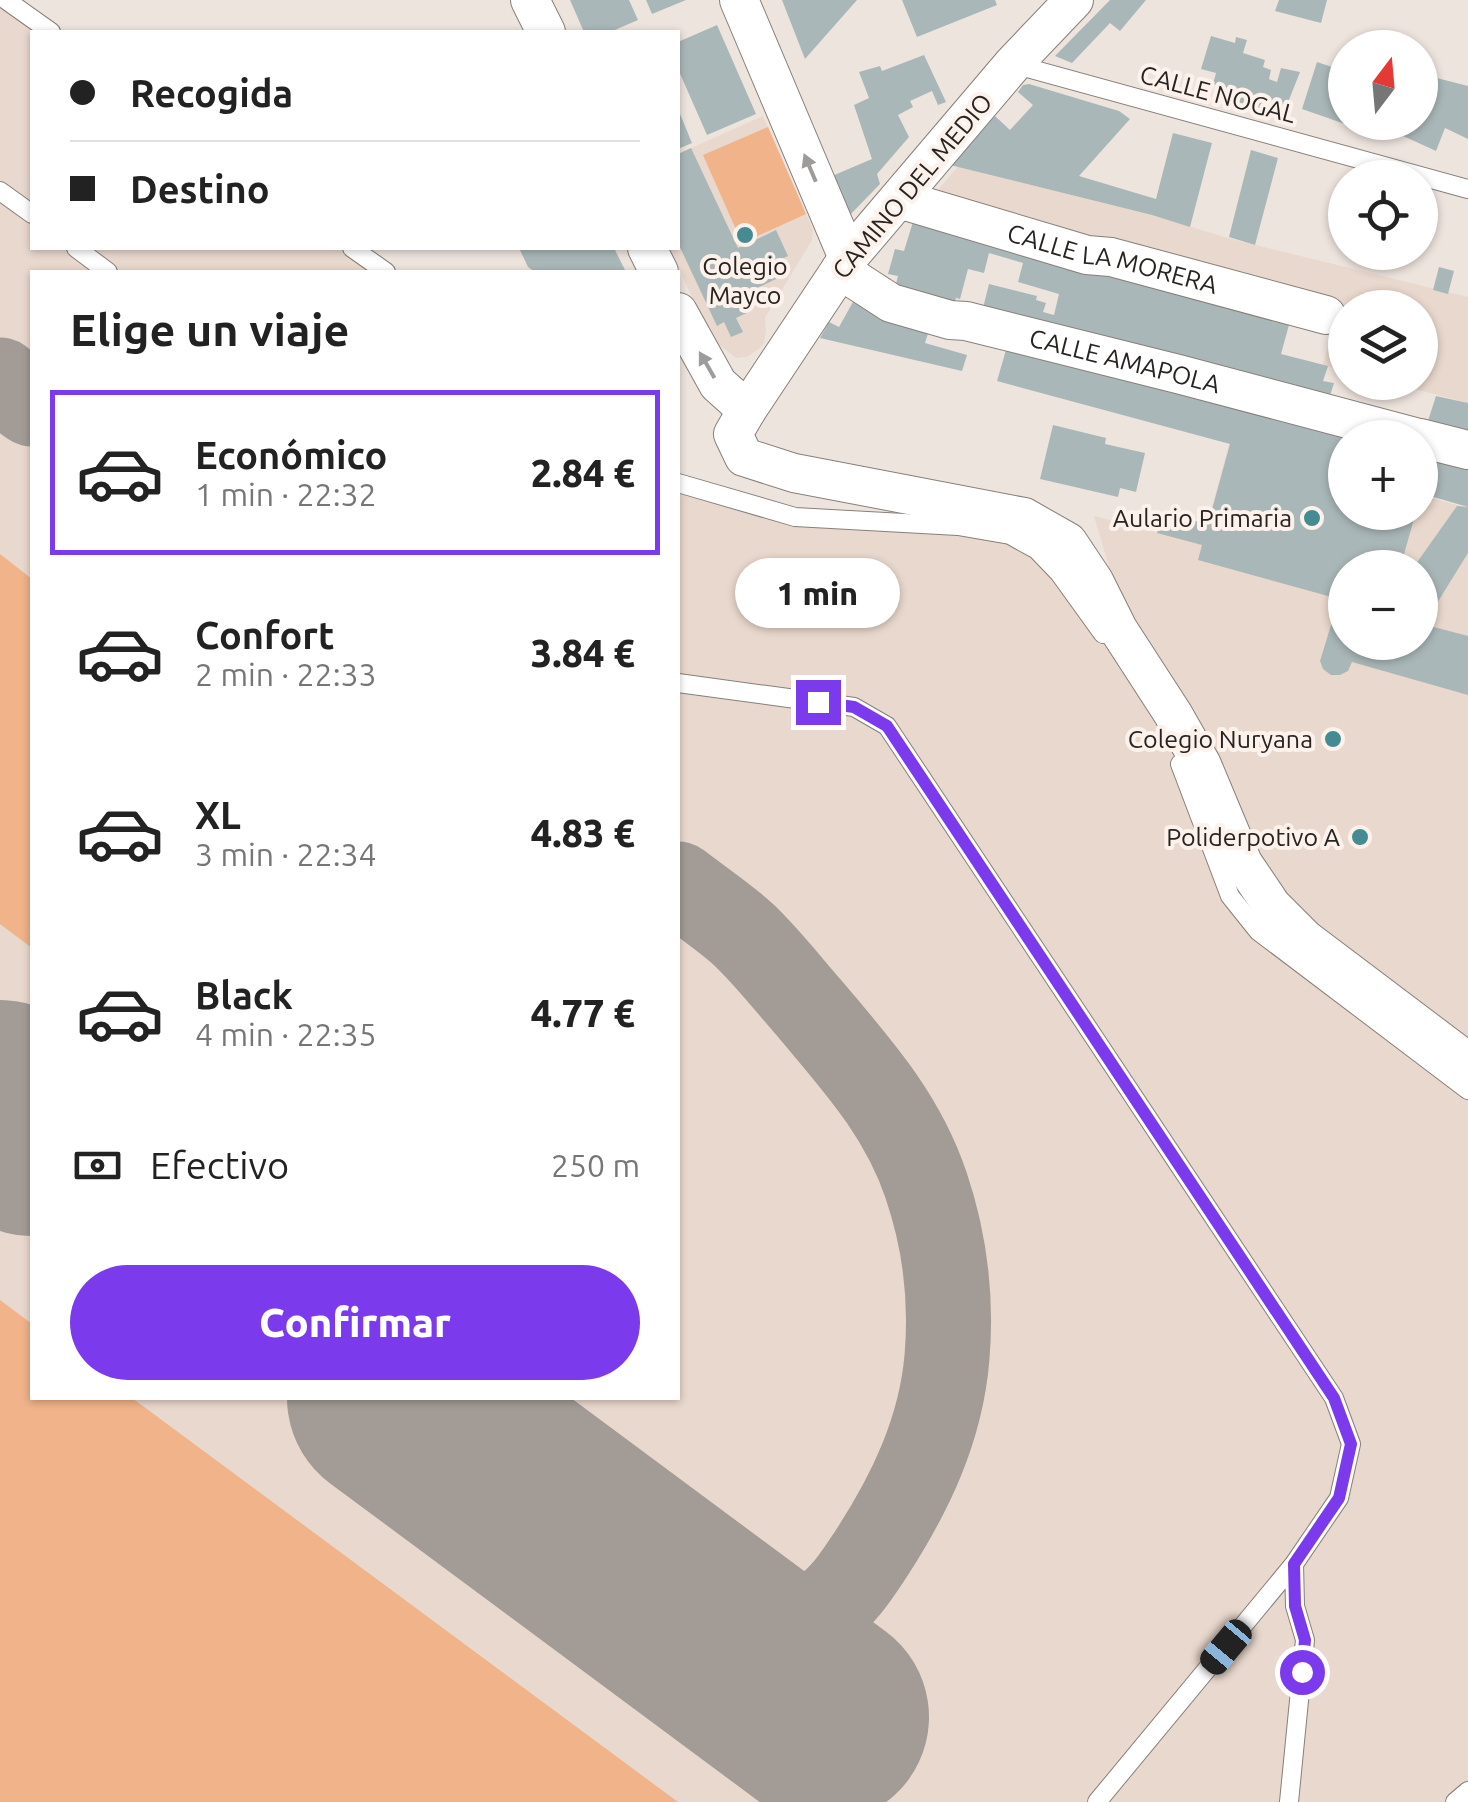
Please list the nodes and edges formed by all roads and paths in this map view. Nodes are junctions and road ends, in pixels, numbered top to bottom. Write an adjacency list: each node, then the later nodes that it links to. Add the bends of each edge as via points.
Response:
1 (6, 0): 5 (lane)
2 (530, 0): 6 (street)
3 (739, 0): 14 (street, one-way to 3)
4 (1074, 0): 7 (street, CAMINO DEL MEDIO)
5 (48, 30)
6 (545, 30)
7 (1013, 64): 8 (lane, CALLE NOGAL); 10 (street, CAMINO DEL MEDIO)
8 (1468, 189)
9 (0, 190): 11 (lane)
10 (898, 199): 14 (street, CAMINO DEL MEDIO); 17 (street, CALLE LA MORERA)
11 (30, 212)
12 (79, 250): 15 (lane)
13 (355, 250): 16 (lane)
14 (844, 264): 19 (street, CALLE AMAPOLA, via 890,303); 20 (street, CAMINO DEL MEDIO)
15 (105, 270)
16 (383, 270)
17 (1326, 315)
18 (680, 316): 20 (street, one-way to 18)
19 (1352, 420)
20 (740, 422): 25 (street, via 744,457 794,473 1024,517 1068,542 1202,765 1243,863 1272,906 1305,939)
21 (1438, 442): 22 (street, CALLE AMAPOLA)
22 (1468, 450)
23 (680, 484): 26 (lane, via 795,517 958,526 1010,535 1036,550 1060,573 1160,723 1239,908 1258,931)
24 (680, 683): 27 (lane, via 854,707 887,726 1334,1398 1351,1444 1339,1498)
25 (1468, 1062)
26 (1468, 1090)
27 (1294, 1564): 29 (lane); 30 (lane, via 1295,1606 1305,1640)
28 (1468, 1790): 31 (lane)
29 (1098, 1802)
30 (1289, 1802)
31 (1456, 1802)

